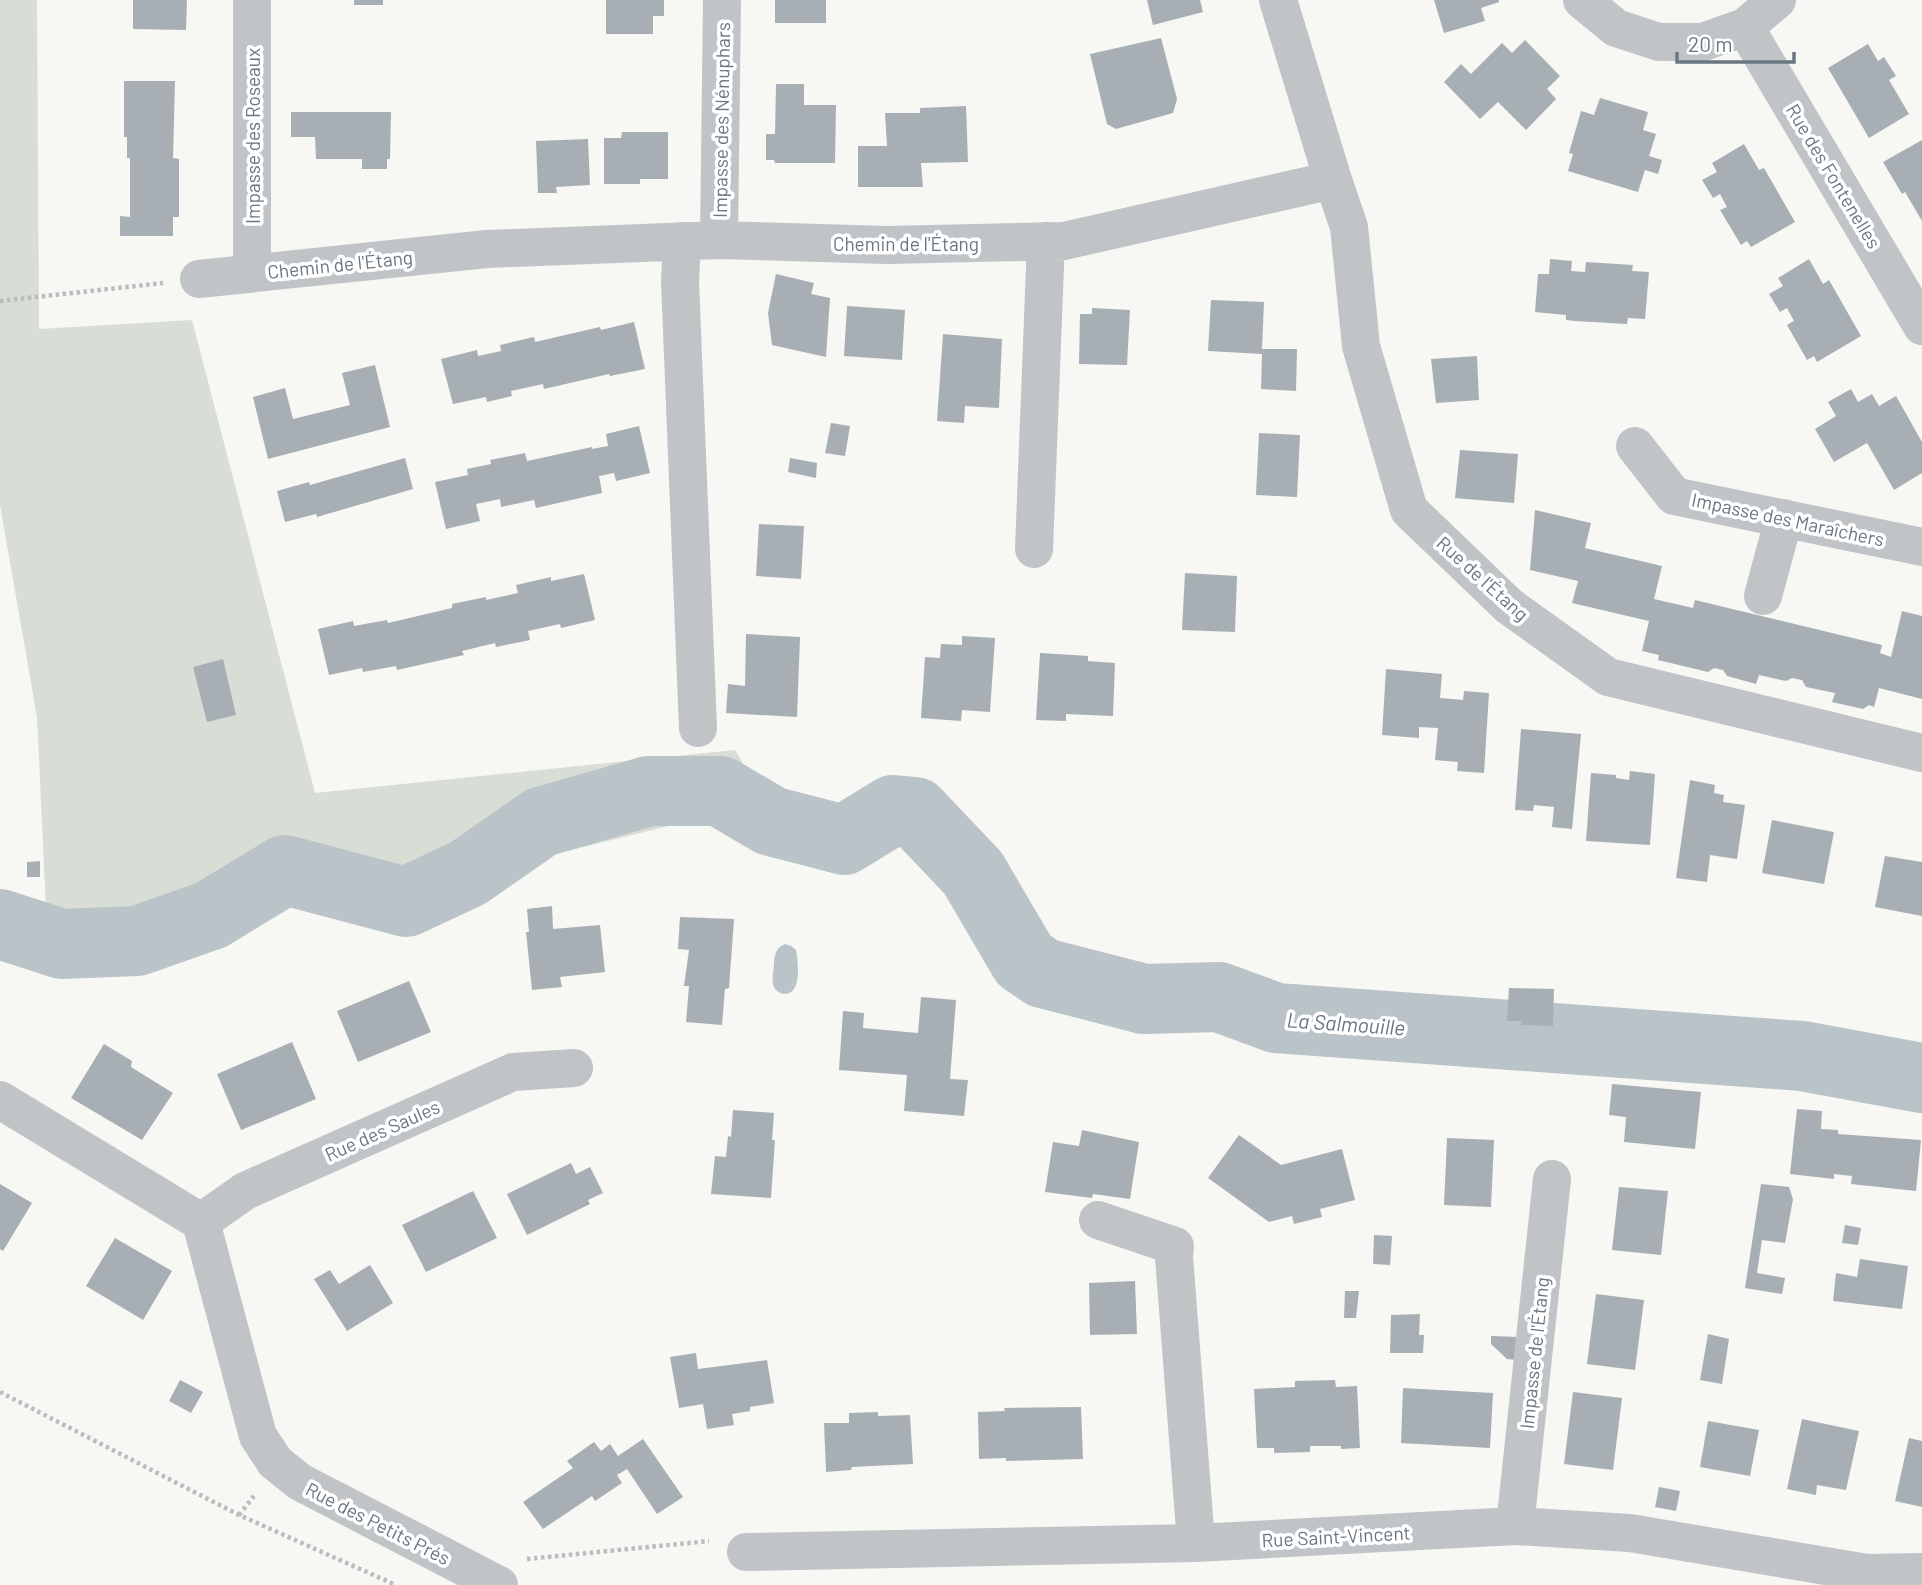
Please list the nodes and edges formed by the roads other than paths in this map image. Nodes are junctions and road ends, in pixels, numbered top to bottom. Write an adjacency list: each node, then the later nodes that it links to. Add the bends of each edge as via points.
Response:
1 (252, 0): 11 (street, Impasse des Roseaux)
2 (722, 0): 8 (street, Impasse des Nénuphars)
3 (1278, 0): 7 (street, Rue de l'Étang)
4 (1582, 0): 6 (street, via 1616,28 1659,42 1703,42)
5 (1777, 0): 6 (street)
6 (1745, 27): 13 (street, Rue des Fontenelles)
7 (1333, 180): 10 (street, Chemin de l'Étang); 20 (street, Rue de l'Étang, via 1349,227 1361,346 1409,510 1508,606 1608,677)
8 (719, 240): 9 (street, Chemin de l'Étang); 10 (street, Chemin de l'Étang, via 888,246)
9 (682, 241): 11 (street, Chemin de l'Étang, via 487,249); 19 (street)
10 (1046, 242): 17 (street)
11 (252, 273): 12 (street, Chemin de l'Étang)
12 (199, 279)
13 (1922, 326)
14 (1635, 446): 15 (street, Impasse des Maraîchers, via 1674,496)
15 (1784, 519): 16 (street, Impasse des Maraîchers); 18 (street)
16 (1922, 547)
17 (1034, 549)
18 (1763, 596)
19 (698, 728)
20 (1922, 753)
21 (574, 1068): 25 (street, Rue des Saules, via 513,1072 245,1191)
22 (0, 1100): 25 (street)
23 (1552, 1179): 26 (street, Impasse de l'Étang)
24 (1098, 1220): 27 (street, via 1175,1246)
25 (201, 1222): 30 (street, Rue des Petits Prés, via 258,1436 275,1462 296,1479)
26 (1515, 1527): 27 (street, Rue Saint-Vincent); 29 (street, Rue Saint-Vincent, via 1630,1533 1867,1573)
27 (1196, 1543): 28 (street, Rue Saint-Vincent)
28 (746, 1552)
29 (1922, 1572)
30 (491, 1581)

